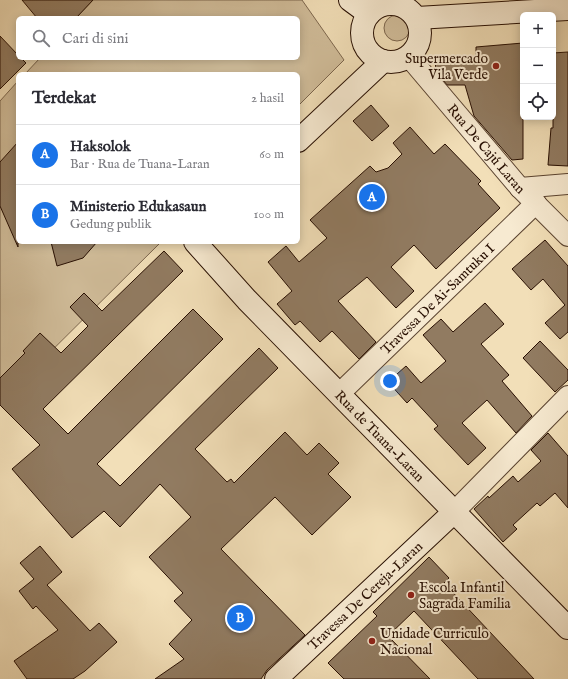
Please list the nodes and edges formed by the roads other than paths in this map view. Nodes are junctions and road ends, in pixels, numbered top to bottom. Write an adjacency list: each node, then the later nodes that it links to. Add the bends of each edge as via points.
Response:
1 (350, 0): 3 (street)
2 (568, 9): 4 (street)
3 (369, 14): 4 (street, via 380,6 394,3 404,6); 6 (street, via 364,22 362,41 374,57)
4 (417, 18): 5 (street, via 421,32 418,45)
5 (409, 56): 6 (street, via 401,61); 9 (street, Rua De Cajú Laran)
6 (382, 61): 7 (street)
7 (300, 139)
8 (568, 184): 9 (street)
9 (520, 188): 10 (street, Rua De Cajú Laran)
10 (536, 203): 11 (street, Rua De Cajú Laran); 13 (street, Travessa De Ai-Samtuku I)
11 (568, 236)
12 (197, 244): 13 (street, Rua de Tuana-Laran, via 247,300)
13 (339, 394): 15 (street, Rua de Tuana-Laran)
14 (568, 396): 15 (street)
15 (454, 512): 16 (street, Rua de Tuana-Laran); 17 (street, Travessa De Cereja-Laran)
16 (566, 622)
17 (276, 679)

